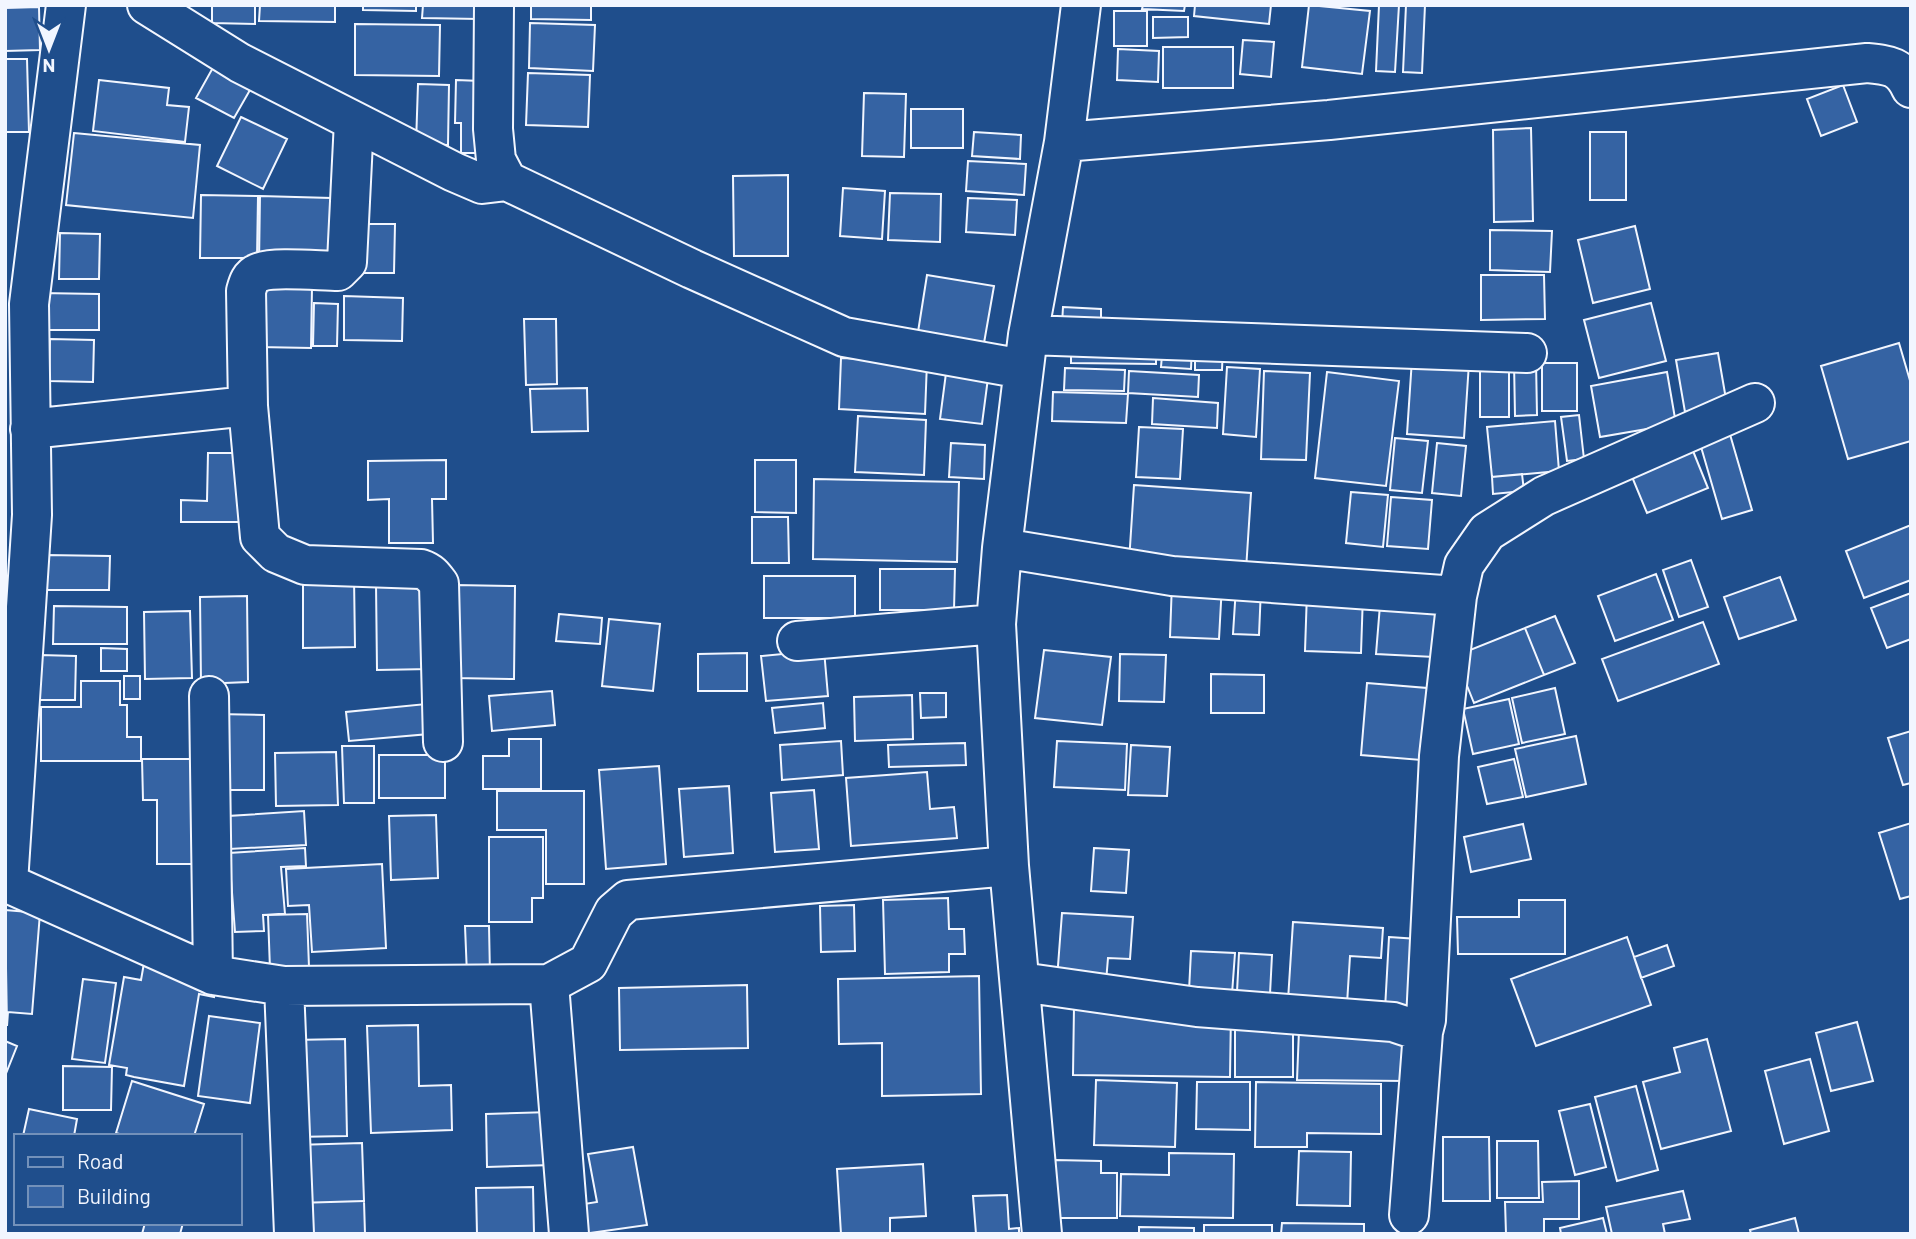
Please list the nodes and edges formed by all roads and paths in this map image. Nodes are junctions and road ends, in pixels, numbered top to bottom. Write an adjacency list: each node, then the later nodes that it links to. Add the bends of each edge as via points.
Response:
1 (66, 5): 13 (street, via 29,304)
2 (147, 5): 6 (street, via 240,63)
3 (494, 5): 8 (street, via 493,129 496,160)
4 (1081, 5): 7 (street)
5 (1911, 88): 7 (street, via 1905,75 1889,65 1867,63 1329,120)
6 (354, 121): 8 (street, via 482,184); 12 (street, via 347,262 338,271 262,272 249,281)
7 (1064, 142): 9 (street)
8 (507, 181): 9 (street, via 844,337)
9 (1025, 352): 10 (street); 14 (street)
10 (1527, 353)
11 (1755, 403): 15 (street, via 1544,496 1487,532 1464,565)
12 (248, 406): 13 (street); 19 (street, via 260,537 265,544 304,565 421,569 439,584)
13 (30, 429): 21 (street, via 32,515)
14 (1002, 548): 15 (street, via 1172,576); 16 (street)
15 (1457, 596): 26 (street, via 1439,756)
16 (996, 624): 17 (street); 20 (street)
17 (797, 641)
18 (209, 696): 22 (street)
19 (443, 743)
20 (1009, 866): 23 (street); 24 (street, via 628,900 614,912 588,963)
21 (6, 882): 22 (street)
22 (213, 975): 25 (street)
23 (1021, 982): 26 (street, via 1197,1007 1393,1022); 30 (street)
24 (549, 984): 25 (street); 29 (street)
25 (284, 986): 28 (street)
26 (1423, 1032): 27 (street)
27 (1409, 1214)
28 (294, 1234)
29 (569, 1234)
30 (1042, 1234)

